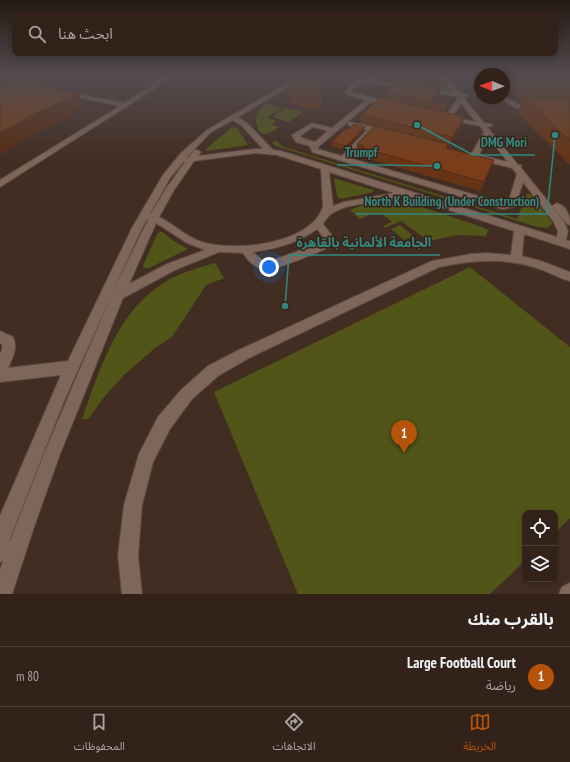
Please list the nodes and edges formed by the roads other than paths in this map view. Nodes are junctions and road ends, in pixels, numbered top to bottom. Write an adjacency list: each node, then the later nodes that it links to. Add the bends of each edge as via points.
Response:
1 (126, 105): 25 (lane)
2 (256, 105): 11 (lane)
3 (364, 105): 12 (lane)
4 (457, 105): 8 (lane)
5 (468, 105): 10 (lane)
6 (469, 105): 13 (lane)
7 (513, 105): 9 (lane)
8 (455, 108): 10 (lane); 13 (lane, via 445,117)
9 (541, 108)
10 (471, 110): 13 (lane)
11 (229, 121): 20 (lane, via 244,124); 22 (lane)
12 (343, 122): 14 (lane); 15 (lane)
13 (487, 127): 17 (lane); 19 (lane); 24 (lane)
14 (372, 129): 16 (lane); 21 (lane)
15 (333, 130): 18 (lane); 18 (lane, via 312,125 296,136 299,140)
16 (393, 135)
17 (481, 142): 19 (lane); 24 (lane, via 470,155)
18 (316, 145): 21 (lane, via 314,148 318,151)
19 (500, 146): 24 (lane)
20 (270, 152): 22 (lane, via 240,152); 23 (lane)
21 (343, 159): 26 (lane, via 502,206 512,205)
22 (185, 160): 30 (lane, via 170,188)
23 (325, 168): 27 (lane); 29 (lane)
24 (521, 169): 26 (lane); 28 (lane); 31 (lane)
25 (0, 184)
26 (517, 189): 28 (lane)
27 (403, 192): 29 (lane, via 391,197 344,205); 33 (lane)
28 (536, 192): 34 (lane, via 561,226)
29 (327, 212): 32 (lane)
30 (148, 217): 36 (lane, via 166,224 190,241); 40 (lane)
31 (570, 222)
32 (317, 223): 37 (lane, via 287,241); 37 (lane, via 328,237 326,245 269,266 257,264)
33 (519, 229): 34 (lane); 38 (lane)
34 (561, 242): 35 (lane)
35 (570, 245)
36 (217, 249): 37 (lane); 40 (lane, via 171,267)
37 (246, 249)
38 (516, 259): 39 (lane); 48 (lane, via 473,256 436,264 244,354 213,371 198,384 164,423 145,460 133,505 128,556)
39 (570, 277)
40 (112, 297): 42 (lane); 46 (lane, via 63,425)
41 (0, 337): 43 (lane, via 8,341 9,345)
42 (73, 367): 44 (lane); 45 (lane, via 57,399)
43 (0, 369)
44 (0, 375)
45 (0, 539)
46 (8, 551): 47 (lane)
47 (2, 594)
48 (132, 594)

